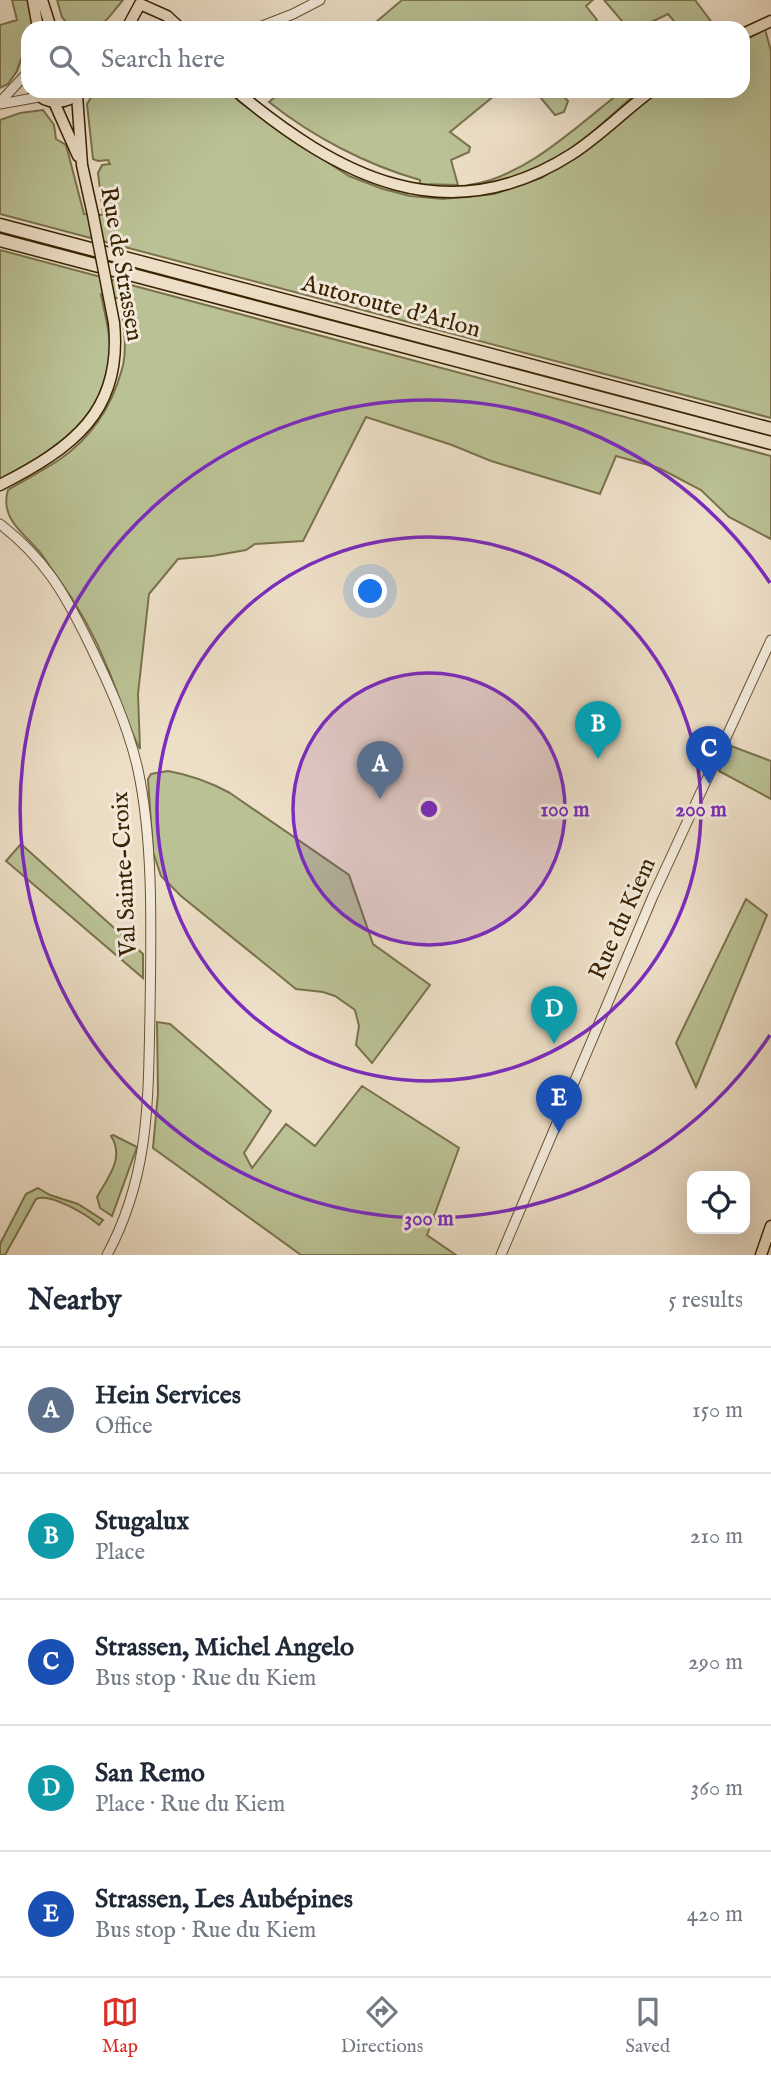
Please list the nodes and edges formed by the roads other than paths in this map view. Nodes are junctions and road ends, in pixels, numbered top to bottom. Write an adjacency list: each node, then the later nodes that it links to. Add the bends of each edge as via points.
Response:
1 (33, 0): 5 (main road)
2 (42, 0): 6 (main road)
3 (320, 0): 9 (street)
4 (140, 2): 7 (main road); 8 (main road)
5 (36, 21)
6 (49, 21)
7 (130, 21)
8 (172, 21)
9 (275, 21)
10 (771, 21): 11 (main road)
11 (750, 31)
12 (21, 80): 20 (street)
13 (21, 98): 20 (street)
14 (46, 98): 19 (main road)
15 (69, 98): 19 (main road)
16 (78, 98): 21 (main road, Rue de Strassen)
17 (245, 98): 18 (main road, via 316,149 353,169 395,186 449,193 494,188 540,172 584,146)
18 (642, 98)
19 (54, 102): 21 (main road, Rue de Strassen)
20 (0, 103)
21 (82, 165): 26 (main road, Rue de Strassen, bridge, via 114,323 116,345 109,388 76,436 33,468)
22 (0, 225): 24 (highway, Autoroute d'Arlon)
23 (0, 240): 25 (highway, Autoroute d'Arlon)
24 (771, 429)
25 (771, 443)
26 (0, 485)
27 (0, 524): 30 (street, Val Sainte-Croix, via 40,560 72,609 106,678 138,771 150,878 148,1102 140,1168)
28 (771, 640): 31 (street, Rue du Kiem, via 648,908)
29 (771, 1226): 32 (main road)
30 (107, 1255)
31 (501, 1255)
32 (761, 1255)

